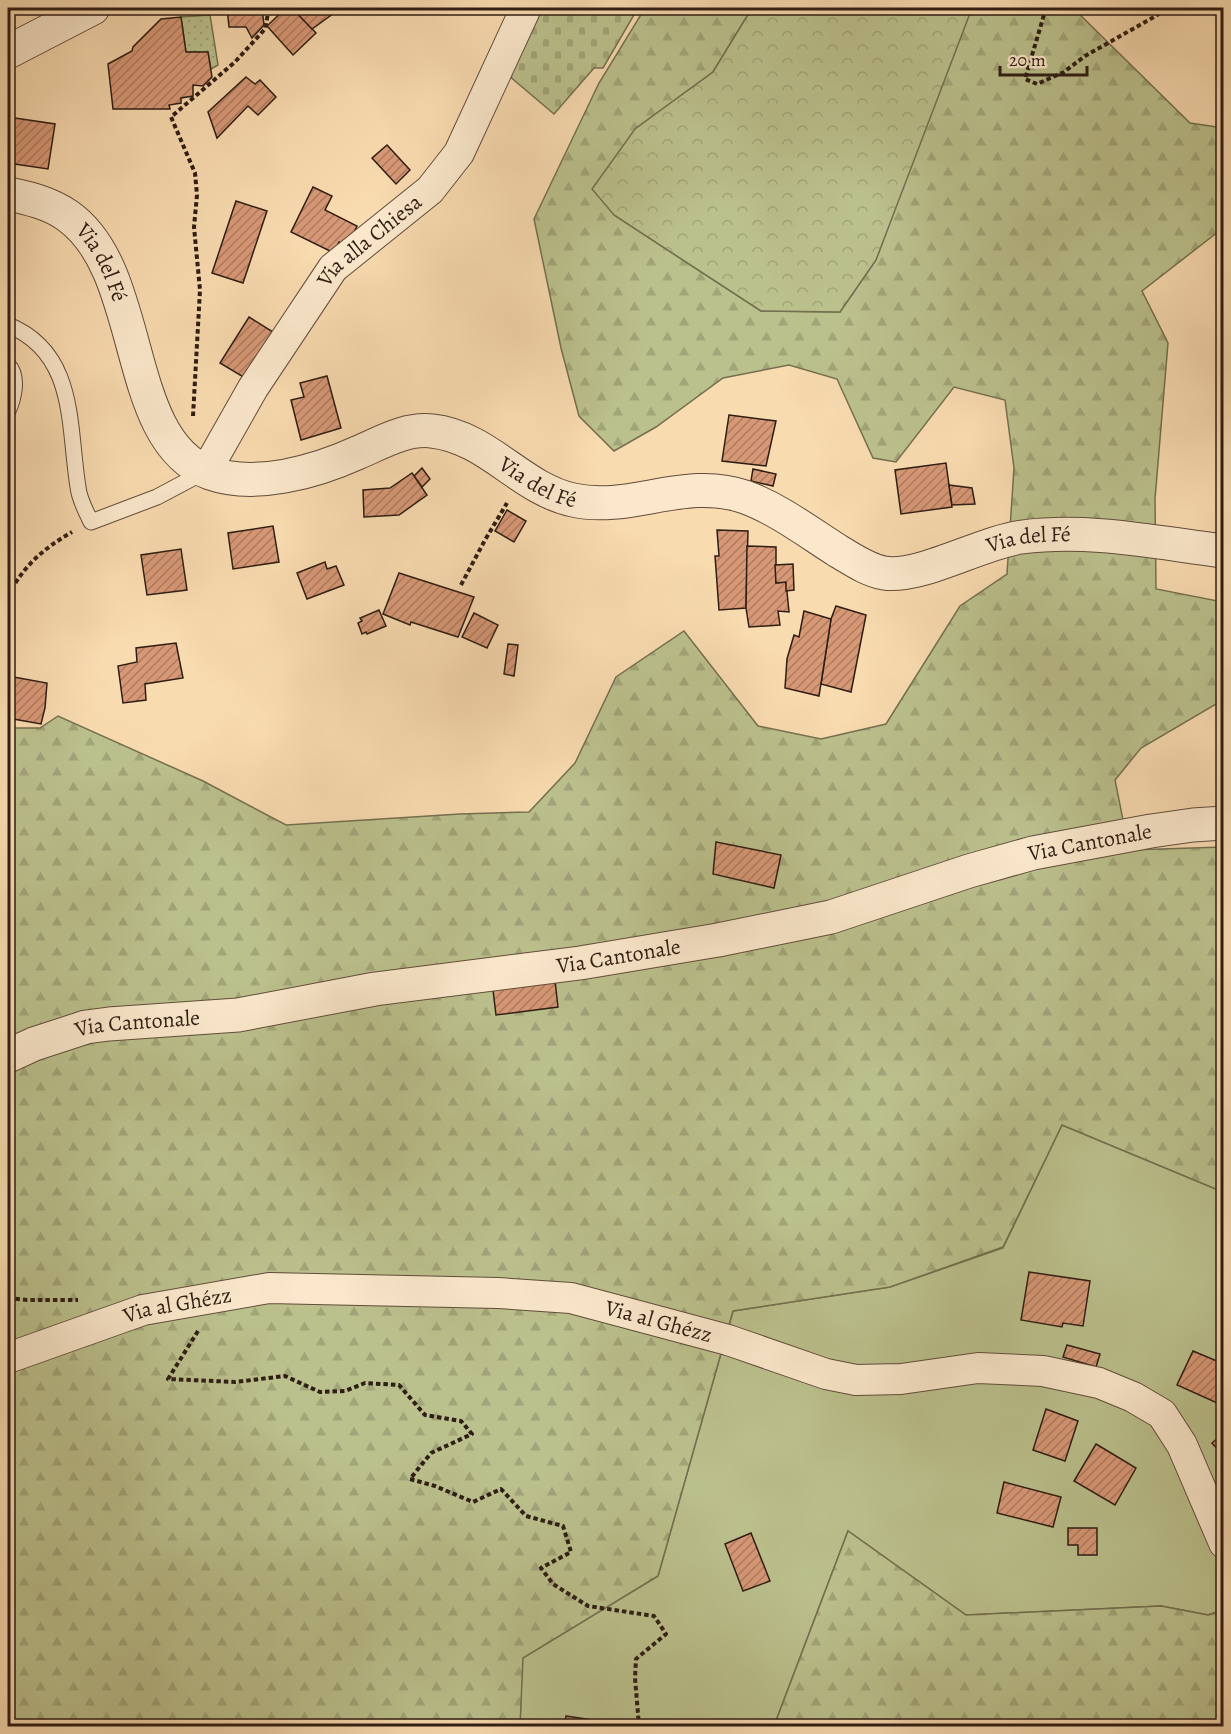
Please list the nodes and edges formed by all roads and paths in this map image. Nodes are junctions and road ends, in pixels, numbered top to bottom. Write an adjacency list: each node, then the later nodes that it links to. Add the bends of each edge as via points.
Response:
1 (93, 8): 6 (street)
2 (269, 8): 11 (path, via 265,29 235,62 171,117 195,172 194,227 200,290 192,431)
3 (526, 8): 12 (street, Via alla Chiesa, via 449,166 430,190 333,268 253,388)
4 (1046, 8): 5 (path, via 1025,79 1037,84 1065,72 1085,56)
5 (1168, 8)
6 (8, 52)
7 (8, 194): 11 (street, Via del Fé, via 28,198 68,216 96,246 116,287 156,417)
8 (8, 325): 14 (lane, via 28,335 46,351 58,370 74,440 78,490)
9 (8, 365): 10 (lane, via 14,378)
10 (8, 411)
11 (177, 451): 12 (street, Via del Fé)
12 (206, 471): 13 (street, Via del Fé, via 235,479 273,478 324,465 422,430 471,442); 14 (lane, via 157,497)
13 (523, 477): 15 (street, Via del Fé, via 560,496 596,503 692,489 745,497 860,564 884,573 906,572 1004,540 1050,534); 16 (path)
14 (91, 522): 17 (path, via 45,548)
15 (1224, 551)
16 (461, 585)
17 (8, 596)
18 (1224, 823): 19 (street, Via Cantonale, via 1151,831 1033,854 831,917 718,940 580,963 375,988 238,1015 86,1027 42,1040)
19 (8, 1056)
20 (214, 1297): 21 (street, Via al Ghézz, via 143,1310); 22 (street, Via al Ghézz, via 269,1287 571,1298 728,1340 855,1380 901,1379 978,1368 1043,1371 1099,1383 1162,1414 1182,1445); 23 (path, via 198,1332 168,1378 236,1382 285,1376 320,1392 345,1391 365,1383 399,1385 425,1415 461,1421 472,1434 431,1453 410,1479 473,1502 501,1490 526,1516 563,1526 571,1552 541,1568 553,1584 588,1606 654,1616 666,1634 636,1659)
21 (8, 1358)
22 (1224, 1543)
23 (639, 1726)

